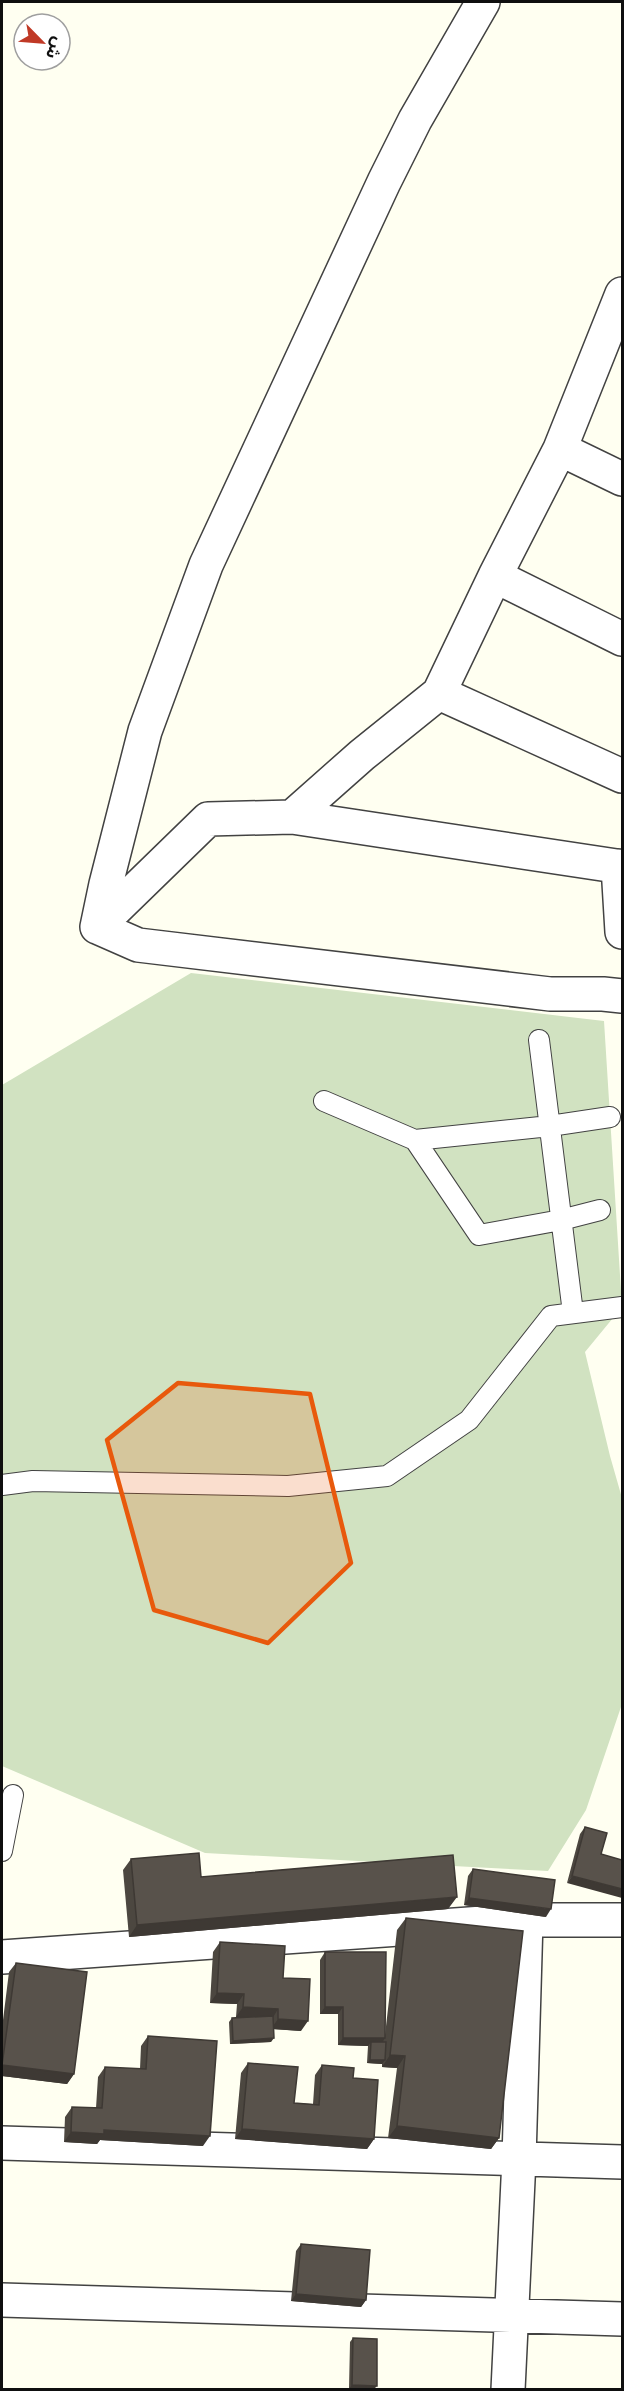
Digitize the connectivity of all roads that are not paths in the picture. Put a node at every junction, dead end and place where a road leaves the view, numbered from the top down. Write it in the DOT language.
graph roads {
  1 [pos="483,2"];
  2 [pos="621,300"];
  3 [pos="560,449"];
  4 [pos="622,479"];
  5 [pos="495,576"];
  6 [pos="622,639"];
  7 [pos="439,693"];
  8 [pos="622,776"];
  9 [pos="292,817"];
  10 [pos="620,866"];
  11 [pos="97,927"];
  12 [pos="622,932"];
  13 [pos="622,996"];
  14 [pos="539,1040"];
  15 [pos="324,1101"];
  16 [pos="610,1117"];
  17 [pos="550,1126"];
  18 [pos="415,1140"];
  19 [pos="600,1210"];
  20 [pos="561,1220"];
  21 [pos="622,1307"];
  22 [pos="573,1313"];
  23 [pos="2,1485"];
  24 [pos="13,1795"];
  25 [pos="2,1842"];
  26 [pos="526,1920"];
  27 [pos="622,1920"];
  28 [pos="2,1957"];
  29 [pos="2,2143"];
  30 [pos="519,2159"];
  31 [pos="622,2162"];
  32 [pos="2,2300"];
  33 [pos="511,2315"];
  34 [pos="622,2319"];
  35 [pos="508,2390"];
  1 -- 11 [label="street"];
  2 -- 3 [label="street"];
  3 -- 4 [label="street"];
  3 -- 5 [label="street"];
  5 -- 6 [label="street"];
  5 -- 7 [label="street"];
  7 -- 8 [label="street"];
  7 -- 9 [label="street"];
  9 -- 10 [label="street"];
  9 -- 11 [label="street"];
  10 -- 12 [label="street"];
  11 -- 13 [label="street"];
  14 -- 17 [label="lane"];
  15 -- 18 [label="lane"];
  16 -- 17 [label="lane"];
  17 -- 18 [label="lane"];
  17 -- 20 [label="lane"];
  18 -- 20 [label="lane"];
  19 -- 20 [label="lane"];
  20 -- 22 [label="lane"];
  21 -- 22 [label="lane"];
  22 -- 23 [label="lane"];
  24 -- 25 [label="lane"];
  26 -- 27 [label="street"];
  26 -- 28 [label="street"];
  26 -- 30 [label="street"];
  29 -- 30 [label="street"];
  30 -- 31 [label="street"];
  30 -- 33 [label="street"];
  32 -- 33 [label="street"];
  33 -- 34 [label="street"];
  33 -- 35 [label="street"];
}
